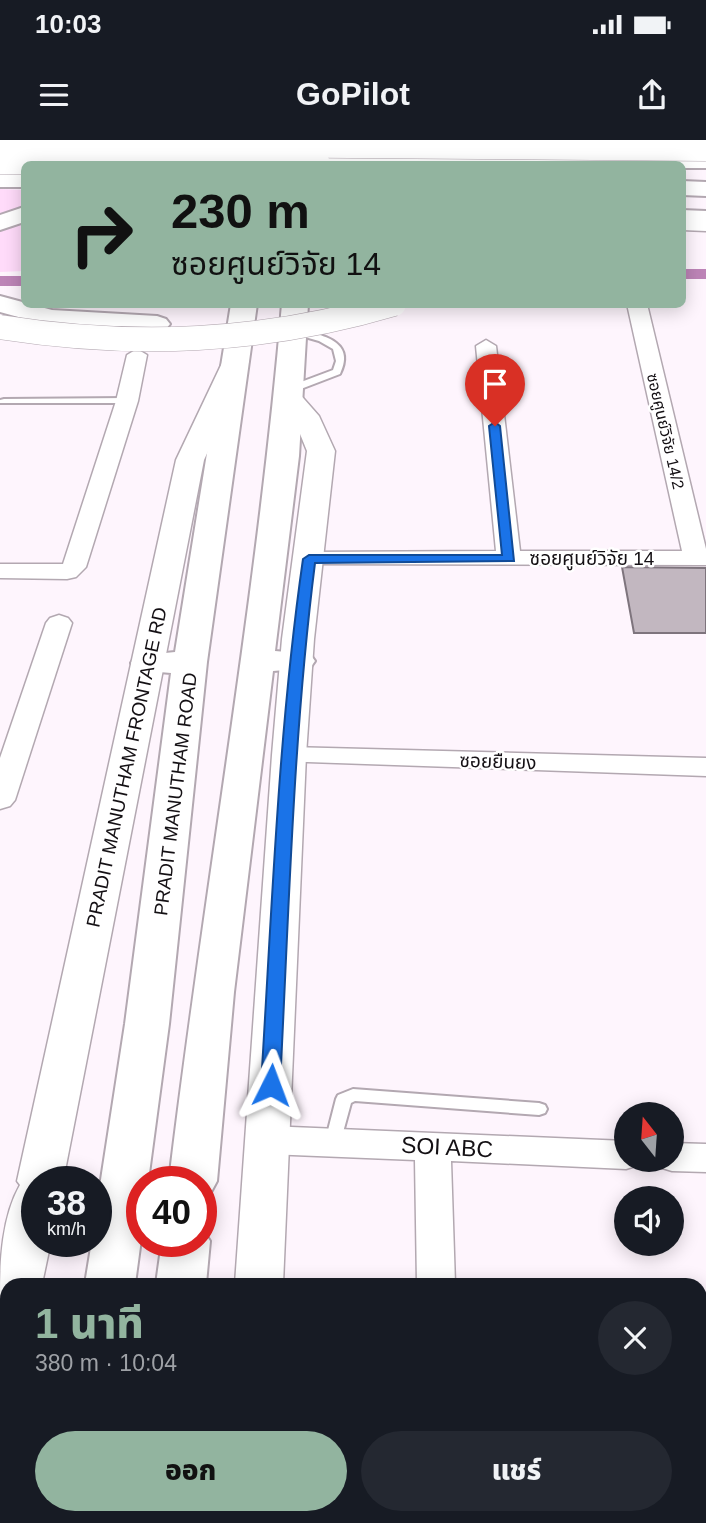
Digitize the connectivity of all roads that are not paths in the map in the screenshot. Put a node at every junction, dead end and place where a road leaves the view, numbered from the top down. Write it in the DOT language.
graph roads {
  1 [pos="343,140"];
  2 [pos="529,140"];
  3 [pos="581,140"];
  4 [pos="0,143"];
  5 [pos="706,149"];
  6 [pos="267,154"];
  7 [pos="409,154"];
  8 [pos="57,156"];
  9 [pos="313,157"];
  10 [pos="706,157"];
  11 [pos="11,161"];
  12 [pos="516,161"];
  13 [pos="565,161"];
  14 [pos="669,161"];
  15 [pos="686,161"];
  16 [pos="706,162"];
  17 [pos="0,168"];
  18 [pos="686,168"];
  19 [pos="706,169"];
  20 [pos="0,174"];
  21 [pos="686,175"];
  22 [pos="706,175"];
  23 [pos="686,180"];
  24 [pos="706,181"];
  25 [pos="0,182"];
  26 [pos="21,182"];
  27 [pos="686,188"];
  28 [pos="706,189"];
  29 [pos="686,196"];
  30 [pos="706,197"];
  31 [pos="21,215"];
  32 [pos="686,217"];
  33 [pos="706,218"];
  34 [pos="0,223"];
  35 [pos="686,225"];
  36 [pos="706,226"];
  37 [pos="0,304"];
  38 [pos="243,308"];
  39 [pos="312,308"];
  40 [pos="380,308"];
  41 [pos="638,308"];
  42 [pos="289,313"];
  43 [pos="157,324"];
  44 [pos="0,327"];
  45 [pos="486,346"];
  46 [pos="137,355"];
  47 [pos="236,360"];
  48 [pos="289,393"];
  49 [pos="127,401"];
  50 [pos="4,402"];
  51 [pos="509,558"];
  52 [pos="701,558"];
  53 [pos="309,559"];
  54 [pos="0,571"];
  55 [pos="59,623"];
  56 [pos="257,660"];
  57 [pos="298,661"];
  58 [pos="190,662"];
  59 [pos="148,663"];
  60 [pos="289,755"];
  61 [pos="706,767"];
  62 [pos="0,800"];
  63 [pos="539,1109"];
  64 [pos="268,1140"];
  65 [pos="332,1142"];
  66 [pos="433,1146"];
  67 [pos="614,1154"];
  68 [pos="684,1157"];
  69 [pos="706,1158"];
  70 [pos="43,1166"];
  71 [pos="195,1166"];
  72 [pos="24,1257"];
  73 [pos="184,1257"];
  74 [pos="19,1278"];
  75 [pos="111,1278"];
  76 [pos="182,1278"];
  77 [pos="259,1278"];
  78 [pos="436,1278"];
  1 -- 7 [label="main road"];
  2 -- 12 [label="main road"];
  3 -- 13 [label="main road"];
  4 -- 5 [label="main road, bridge"];
  6 -- 8 [label="main road"];
  6 -- 9 [label="main road"];
  7 -- 9 [label="main road"];
  7 -- 14 [label="main road"];
  8 -- 11 [label="main road"];
  9 -- 11 [label="main road, bridge"];
  10 -- 11 [label="main road"];
  11 -- 17 [label="main road"];
  11 -- 20 [label="main road"];
  15 -- 16 [label="main road"];
  18 -- 19 [label="main road"];
  21 -- 22 [label="main road"];
  23 -- 24 [label="main road"];
  25 -- 26 [label="main road"];
  27 -- 28 [label="main road"];
  29 -- 30 [label="main road"];
  31 -- 34 [label="main road"];
  32 -- 33 [label="main road"];
  35 -- 36 [label="street"];
  37 -- 43 [label="main road"];
  38 -- 47 [label="main road, PRADIT MANUTHAM ROAD"];
  39 -- 43 [label="main road"];
  40 -- 44 [label="main road, bridge"];
  41 -- 52 [label="street, ซอยศูนย์วิจัย 14/2"];
  42 -- 43 [label="main road"];
  42 -- 48 [label="main road"];
  42 -- 48 [label="lane"];
  45 -- 51 [label="street"];
  46 -- 49 [label="street"];
  47 -- 58 [label="main road, PRADIT MANUTHAM ROAD"];
  47 -- 59 [label="street, PRADIT MANUTHAM FRONTAGE RD"];
  48 -- 53 [label="street"];
  48 -- 56 [label="main road"];
  49 -- 50 [label="lane"];
  49 -- 54 [label="street"];
  51 -- 52 [label="street, ซอยศูนย์วิจัย 14"];
  51 -- 53 [label="street, ซอยศูนย์วิจัย 14"];
  53 -- 57 [label="street"];
  55 -- 62 [label="street"];
  56 -- 57 [label="main road"];
  56 -- 71 [label="main road"];
  57 -- 60 [label="street"];
  58 -- 59 [label="main road"];
  58 -- 75 [label="main road, PRADIT MANUTHAM ROAD"];
  59 -- 70 [label="street, PRADIT MANUTHAM FRONTAGE RD"];
  60 -- 61 [label="street, ซอยยืนยง"];
  60 -- 64 [label="street"];
  63 -- 65 [label="lane"];
  64 -- 65 [label="street, SOI ABC"];
  64 -- 77 [label="street"];
  65 -- 66 [label="street, SOI ABC"];
  66 -- 67 [label="street, SOI ABC"];
  66 -- 78 [label="street"];
  68 -- 69 [label="street"];
  72 -- 74 [label="street"];
  73 -- 76 [label="main road"];
}
